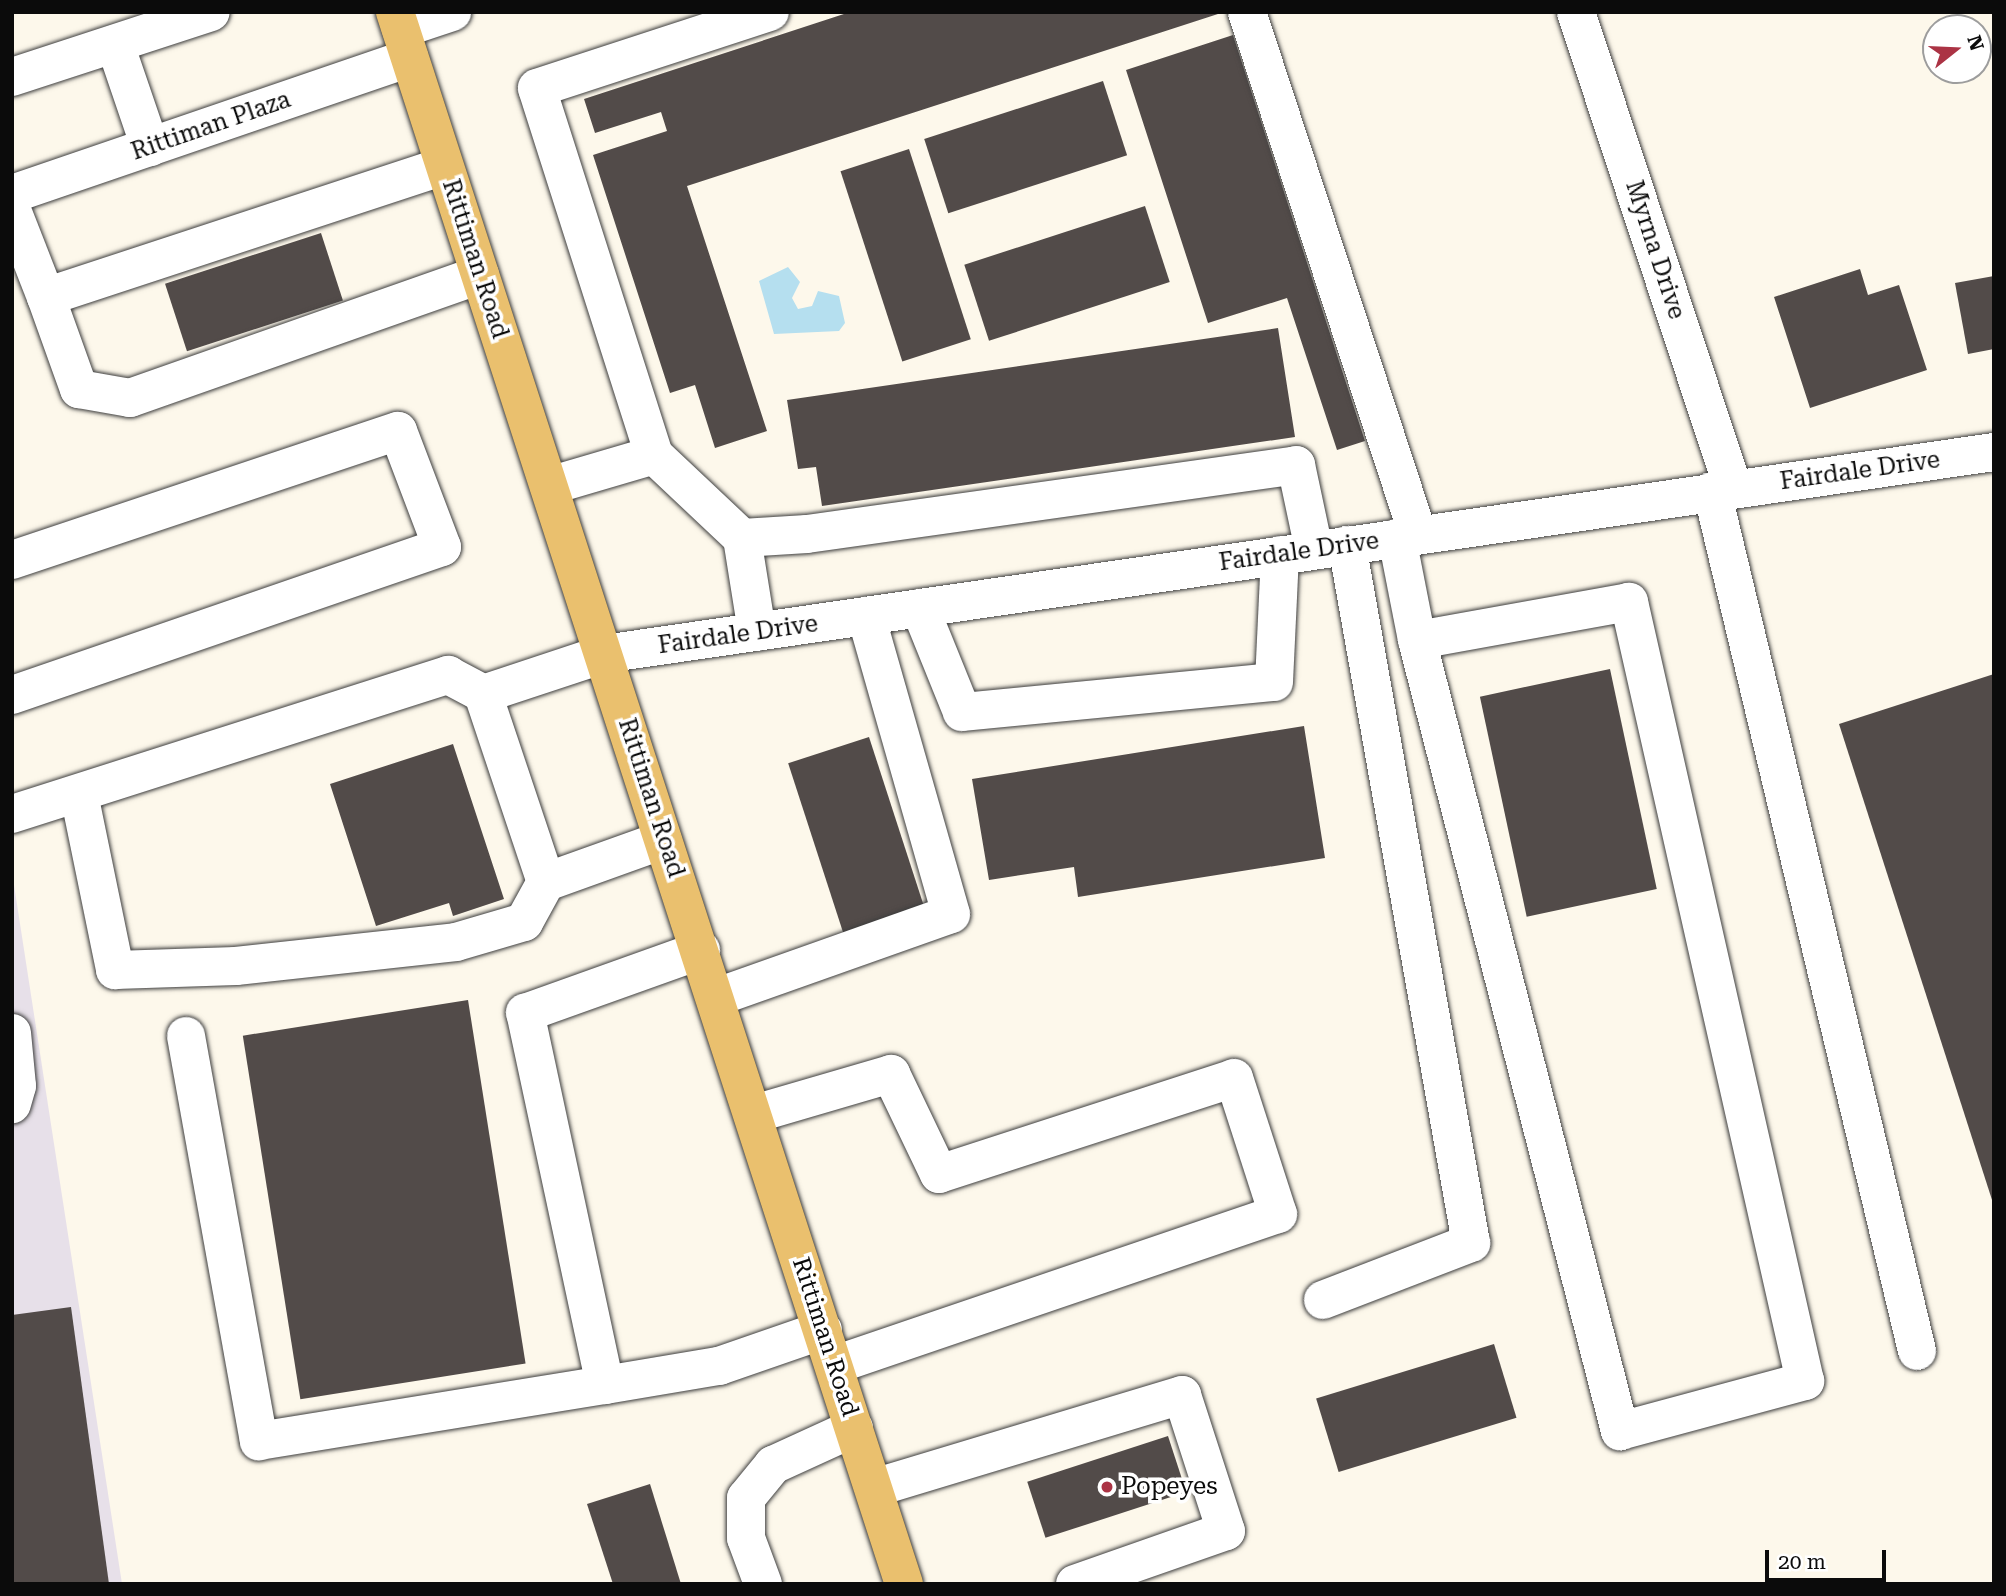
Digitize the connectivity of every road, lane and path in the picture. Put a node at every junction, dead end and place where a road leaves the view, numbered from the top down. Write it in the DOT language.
graph roads {
  1 [pos="211,12"];
  2 [pos="452,12"];
  3 [pos="770,12"];
  4 [pos="1247,12"];
  5 [pos="1576,12"];
  6 [pos="402,33"];
  7 [pos="115,44"];
  8 [pos="12,77"];
  9 [pos="150,147"];
  10 [pos="444,166"];
  11 [pos="12,194"];
  12 [pos="12,210"];
  13 [pos="480,275"];
  14 [pos="46,297"];
  15 [pos="1994,452"];
  16 [pos="654,454"];
  17 [pos="549,486"];
  18 [pos="1723,490"];
  19 [pos="1408,536"];
  20 [pos="742,538"];
  21 [pos="1314,550"];
  22 [pos="12,560"];
  23 [pos="920,608"];
  24 [pos="866,616"];
  25 [pos="757,632"];
  26 [pos="1417,640"];
  27 [pos="604,654"];
  28 [pos="483,694"];
  29 [pos="12,695"];
  30 [pos="79,794"];
  31 [pos="12,814"];
  32 [pos="663,840"];
  33 [pos="546,881"];
  34 [pos="701,950"];
  35 [pos="717,997"];
  36 [pos="12,1033"];
  37 [pos="186,1036"];
  38 [pos="12,1104"];
  39 [pos="754,1115"];
  40 [pos="1323,1300"];
  41 [pos="829,1347"];
  42 [pos="1917,1351"];
  43 [pos="605,1385"];
  44 [pos="855,1428"];
  45 [pos="874,1488"];
  46 [pos="763,1584"];
  47 [pos="904,1584"];
  48 [pos="1075,1584"];
  1 -- 7 [label="street"];
  2 -- 6 [label="street, Rittiman Plaza"];
  3 -- 16 [label="street"];
  4 -- 19 [label="street"];
  5 -- 18 [label="street, Myrna Drive"];
  6 -- 9 [label="street, Rittiman Plaza"];
  6 -- 10 [label="main road, Rittiman Road"];
  7 -- 8 [label="street"];
  7 -- 9 [label="street"];
  9 -- 11 [label="street, Rittiman Plaza"];
  10 -- 13 [label="main road, Rittiman Road"];
  10 -- 14 [label="street"];
  12 -- 14 [label="street"];
  13 -- 14 [label="street"];
  13 -- 17 [label="main road, Rittiman Road"];
  15 -- 18 [label="street, Fairdale Drive"];
  16 -- 17 [label="street"];
  16 -- 20 [label="street"];
  17 -- 27 [label="main road, Rittiman Road"];
  18 -- 19 [label="street, Fairdale Drive"];
  18 -- 42 [label="street, Myrna Drive"];
  19 -- 21 [label="street, Fairdale Drive"];
  19 -- 26 [label="street"];
  20 -- 21 [label="street"];
  20 -- 25 [label="street"];
  21 -- 23 [label="street, Fairdale Drive"];
  21 -- 23 [label="street"];
  21 -- 40 [label="street"];
  22 -- 29 [label="street"];
  23 -- 24 [label="street, Fairdale Drive"];
  24 -- 25 [label="street, Fairdale Drive"];
  24 -- 35 [label="street"];
  25 -- 27 [label="street, Fairdale Drive"];
  26 -- 26 [label="street"];
  27 -- 28 [label="street, Fairdale Drive"];
  27 -- 32 [label="main road, Rittiman Road"];
  28 -- 30 [label="street"];
  28 -- 33 [label="street"];
  30 -- 31 [label="street"];
  30 -- 33 [label="street"];
  32 -- 33 [label="street"];
  32 -- 34 [label="main road, Rittiman Road"];
  34 -- 35 [label="main road, Rittiman Road"];
  34 -- 43 [label="street"];
  35 -- 39 [label="main road, Rittiman Road"];
  36 -- 38 [label="street"];
  37 -- 43 [label="street"];
  39 -- 41 [label="main road, Rittiman Road"];
  39 -- 41 [label="street"];
  41 -- 43 [label="street"];
  41 -- 44 [label="main road, Rittiman Road"];
  44 -- 45 [label="main road, Rittiman Road"];
  44 -- 46 [label="street"];
  45 -- 47 [label="main road, Rittiman Road"];
  45 -- 48 [label="street"];
}
